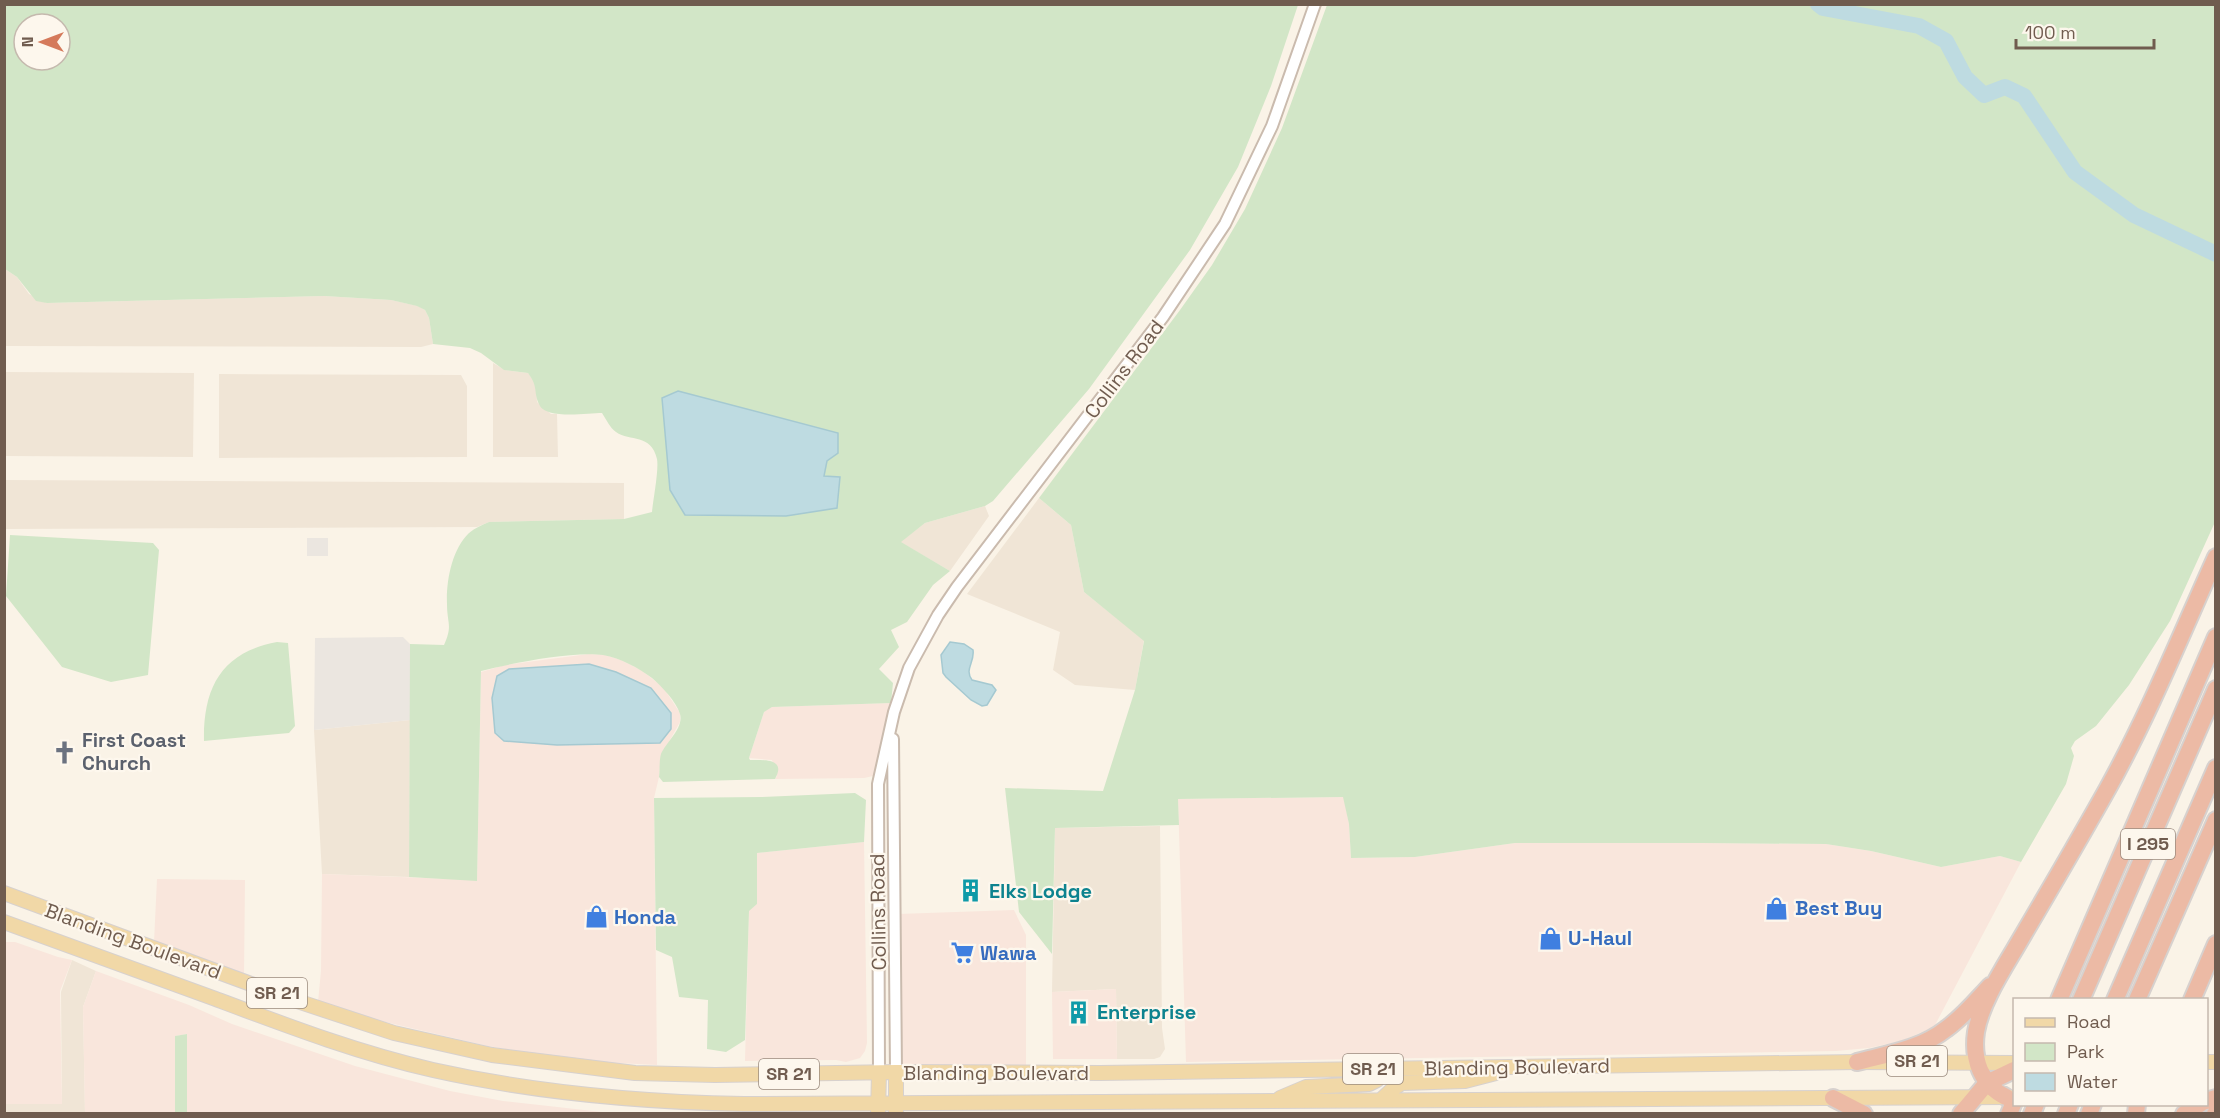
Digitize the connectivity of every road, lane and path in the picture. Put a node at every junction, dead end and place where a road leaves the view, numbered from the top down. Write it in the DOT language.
graph roads {
  1 [pos="1315,4"];
  2 [pos="2216,557"];
  3 [pos="2216,637"];
  4 [pos="2216,689"];
  5 [pos="894,712"];
  6 [pos="2216,768"];
  7 [pos="2216,820"];
  8 [pos="4,893"];
  9 [pos="4,922"];
  10 [pos="2216,944"];
  11 [pos="160,951"];
  12 [pos="2001,974"];
  13 [pos="151,976"];
  14 [pos="2059,998"];
  15 [pos="2080,998"];
  16 [pos="2115,998"];
  17 [pos="2138,998"];
  18 [pos="2192,998"];
  19 [pos="394,1033"];
  20 [pos="388,1058"];
  21 [pos="1977,1061"];
  22 [pos="1857,1062"];
  23 [pos="2013,1063"];
  24 [pos="1512,1068"];
  25 [pos="1384,1069"];
  26 [pos="2013,1070"];
  27 [pos="879,1072"];
  28 [pos="896,1072"];
  29 [pos="635,1073"];
  30 [pos="1987,1083"];
  31 [pos="1973,1097"];
  32 [pos="1833,1098"];
  33 [pos="636,1099"];
  34 [pos="1382,1100"];
  35 [pos="1275,1101"];
  36 [pos="2011,1102"];
  37 [pos="878,1109"];
  38 [pos="896,1109"];
  39 [pos="1864,1113"];
  40 [pos="1961,1113"];
  1 -- 5 [label="street, Collins Road"];
  2 -- 12 [label="highway"];
  3 -- 14 [label="highway"];
  4 -- 15 [label="highway, I 295"];
  5 -- 27 [label="street, Collins Road"];
  5 -- 28 [label="street, Collins Road"];
  6 -- 16 [label="highway, I 295"];
  7 -- 17 [label="highway"];
  8 -- 11 [label="main road, Blanding Boulevard / SR 21"];
  9 -- 13 [label="main road, Blanding Boulevard / SR 21"];
  10 -- 18 [label="highway"];
  11 -- 13 [label="main road"];
  11 -- 19 [label="main road, Blanding Boulevard / SR 21"];
  12 -- 21 [label="highway"];
  12 -- 22 [label="highway"];
  13 -- 20 [label="main road, Blanding Boulevard / SR 21"];
  19 -- 20 [label="main road"];
  19 -- 29 [label="main road, Blanding Boulevard / SR 21"];
  20 -- 33 [label="main road, Blanding Boulevard / SR 21"];
  21 -- 22 [label="main road, Blanding Boulevard / SR 21"];
  21 -- 23 [label="main road, Blanding Boulevard / SR 21"];
  21 -- 30 [label="highway"];
  22 -- 24 [label="main road, Blanding Boulevard / SR 21"];
  24 -- 25 [label="main road, Blanding Boulevard / SR 21"];
  24 -- 34 [label="main road"];
  25 -- 28 [label="main road, Blanding Boulevard / SR 21"];
  25 -- 35 [label="main road"];
  26 -- 30 [label="highway"];
  27 -- 28 [label="main road, Blanding Boulevard / SR 21"];
  27 -- 29 [label="main road, Blanding Boulevard / SR 21"];
  27 -- 37 [label="main road, Collins Road"];
  28 -- 38 [label="main road, Collins Road"];
  29 -- 33 [label="main road"];
  30 -- 31 [label="highway"];
  30 -- 36 [label="highway"];
  31 -- 32 [label="main road, Blanding Boulevard / SR 21"];
  31 -- 36 [label="main road, Blanding Boulevard / SR 21"];
  31 -- 40 [label="highway"];
  32 -- 34 [label="main road, Blanding Boulevard / SR 21"];
  32 -- 39 [label="highway"];
  33 -- 37 [label="main road, Blanding Boulevard / SR 21"];
  34 -- 35 [label="main road, Blanding Boulevard / SR 21"];
  35 -- 38 [label="main road, Blanding Boulevard / SR 21"];
  37 -- 38 [label="main road, Blanding Boulevard / SR 21"];
}
